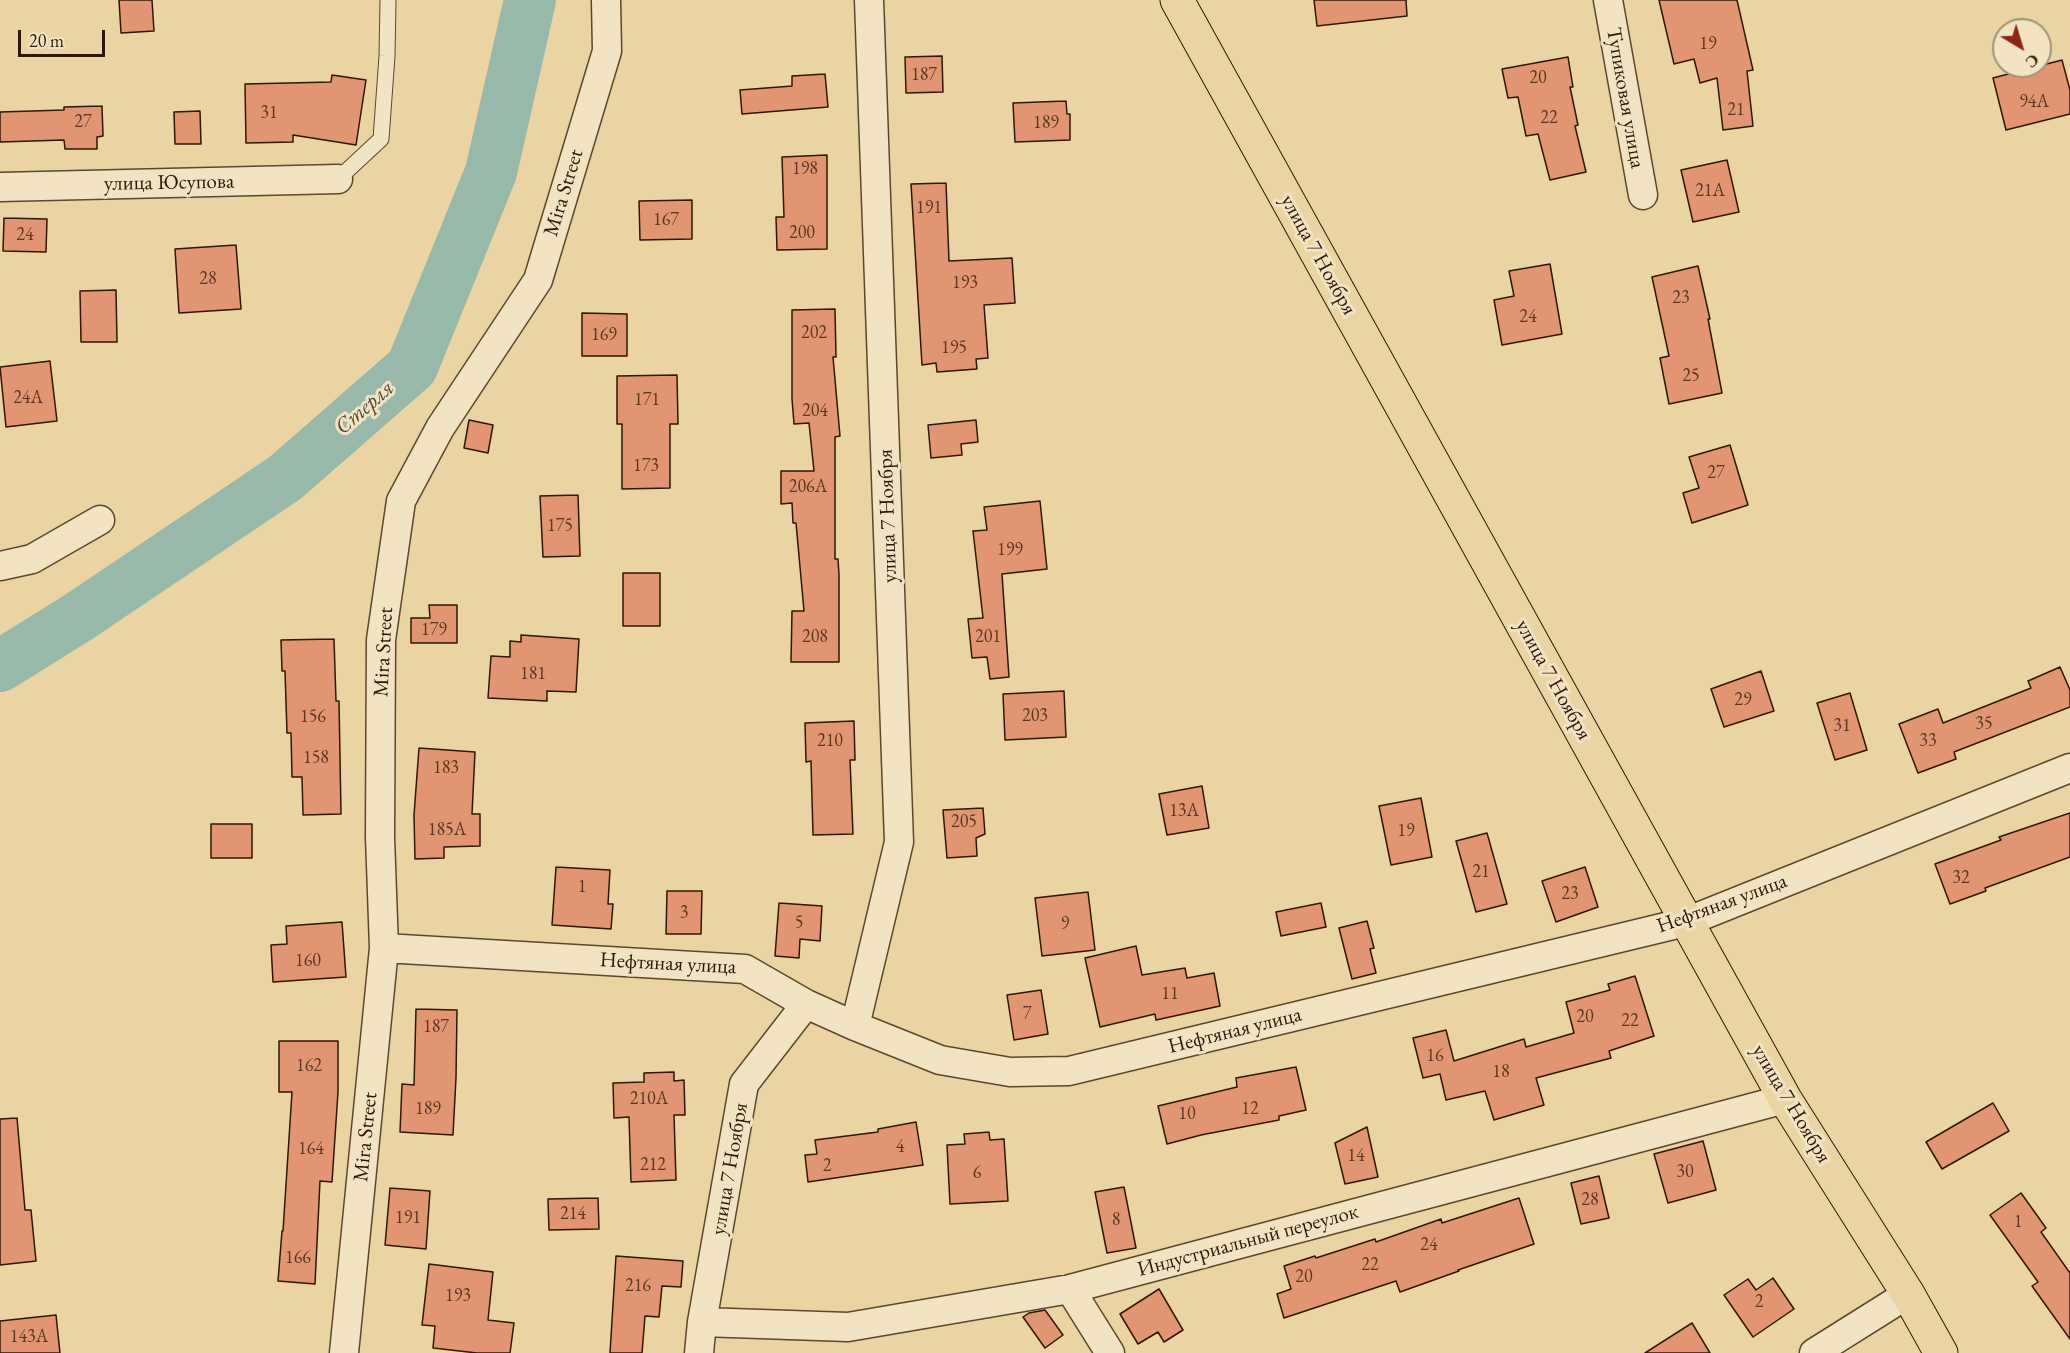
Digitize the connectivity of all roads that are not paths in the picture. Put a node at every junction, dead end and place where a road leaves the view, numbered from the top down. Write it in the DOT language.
graph roads {
  1 [pos="388,0"];
  2 [pos="606,0"];
  3 [pos="868,0"];
  4 [pos="1178,0"];
  5 [pos="1608,0"];
  6 [pos="338,179"];
  7 [pos="0,187"];
  8 [pos="1643,195"];
  9 [pos="100,520"];
  10 [pos="0,566"];
  11 [pos="2070,768"];
  12 [pos="1686,922"];
  13 [pos="384,948"];
  14 [pos="806,1004"];
  15 [pos="855,1026"];
  16 [pos="1785,1099"];
  17 [pos="1070,1288"];
  18 [pos="1908,1294"];
  19 [pos="702,1322"];
  20 [pos="344,1353"];
  21 [pos="699,1353"];
  22 [pos="1110,1353"];
  23 [pos="1814,1353"];
  24 [pos="1941,1353"];
  1 -- 6 [label="lane"];
  2 -- 13 [label="street, Mira Street"];
  3 -- 15 [label="street, улица 7 Ноября"];
  4 -- 12 [label="main road, улица 7 Ноября"];
  5 -- 8 [label="street, Тупиковая улица"];
  6 -- 7 [label="street, улица Юсупова"];
  9 -- 10 [label="street"];
  11 -- 12 [label="street, Нефтяная улица"];
  12 -- 15 [label="street, Нефтяная улица"];
  12 -- 16 [label="main road, улица 7 Ноября"];
  13 -- 14 [label="street, Нефтяная улица"];
  13 -- 20 [label="street, Mira Street"];
  14 -- 15 [label="street, Нефтяная улица"];
  14 -- 19 [label="street, улица 7 Ноября"];
  16 -- 17 [label="street, Индустриальный переулок"];
  16 -- 18 [label="main road, улица 7 Ноября"];
  17 -- 19 [label="street, Индустриальный переулок"];
  17 -- 22 [label="street"];
  18 -- 23 [label="street"];
  18 -- 24 [label="main road, улица 7 Ноября"];
  19 -- 21 [label="street, улица 7 Ноября"];
}
